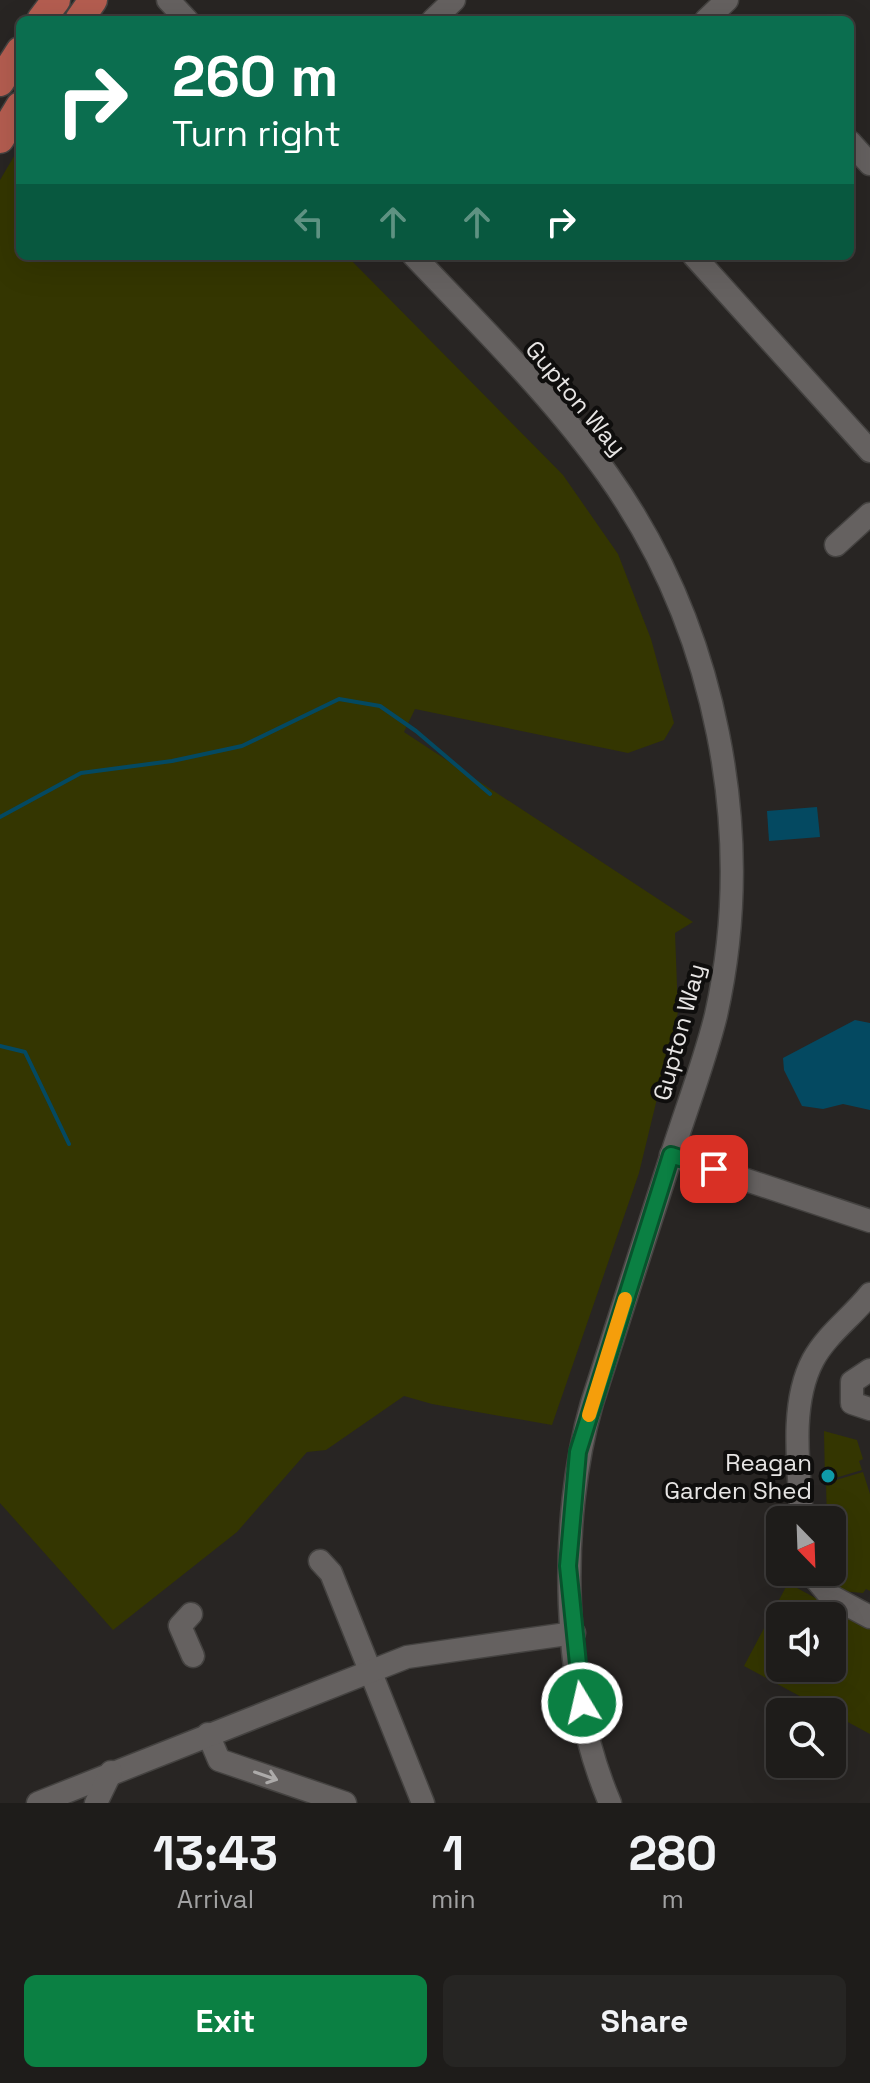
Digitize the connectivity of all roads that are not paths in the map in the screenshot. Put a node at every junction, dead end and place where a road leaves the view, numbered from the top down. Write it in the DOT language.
graph roads {
  1 [pos="168,0"];
  2 [pos="183,16"];
  3 [pos="16,57"];
  4 [pos="0,82"];
  5 [pos="16,113"];
  6 [pos="0,139"];
  7 [pos="854,146"];
  8 [pos="870,164"];
  9 [pos="418,260"];
  10 [pos="698,260"];
  11 [pos="870,451"];
  12 [pos="870,514"];
  13 [pos="836,545"];
  14 [pos="671,1155"];
  15 [pos="870,1221"];
  16 [pos="870,1294"];
  17 [pos="870,1370"];
  18 [pos="870,1409"];
  19 [pos="802,1506"];
  20 [pos="320,1561"];
  21 [pos="822,1586"];
  22 [pos="191,1614"];
  23 [pos="870,1617"];
  24 [pos="574,1633"];
  25 [pos="193,1656"];
  26 [pos="370,1669"];
  27 [pos="208,1734"];
  28 [pos="111,1772"];
  29 [pos="415,1800"];
  30 [pos="38,1803"];
  31 [pos="96,1803"];
  32 [pos="345,1803"];
  33 [pos="610,1803"];
  1 -- 2 [label="street"];
  3 -- 4 [label="main road"];
  5 -- 6 [label="main road"];
  7 -- 8 [label="street"];
  9 -- 14 [label="street, Gupton Way"];
  10 -- 11 [label="street"];
  12 -- 13 [label="street"];
  14 -- 15 [label="street"];
  14 -- 24 [label="street, Gupton Way"];
  16 -- 19 [label="street"];
  17 -- 18 [label="street"];
  20 -- 26 [label="street"];
  21 -- 23 [label="street"];
  22 -- 25 [label="street"];
  24 -- 26 [label="street"];
  24 -- 33 [label="street, Gupton Way"];
  26 -- 27 [label="street"];
  26 -- 29 [label="street"];
  27 -- 28 [label="street"];
  27 -- 32 [label="street, one-way"];
  28 -- 30 [label="street"];
  28 -- 31 [label="street"];
}
